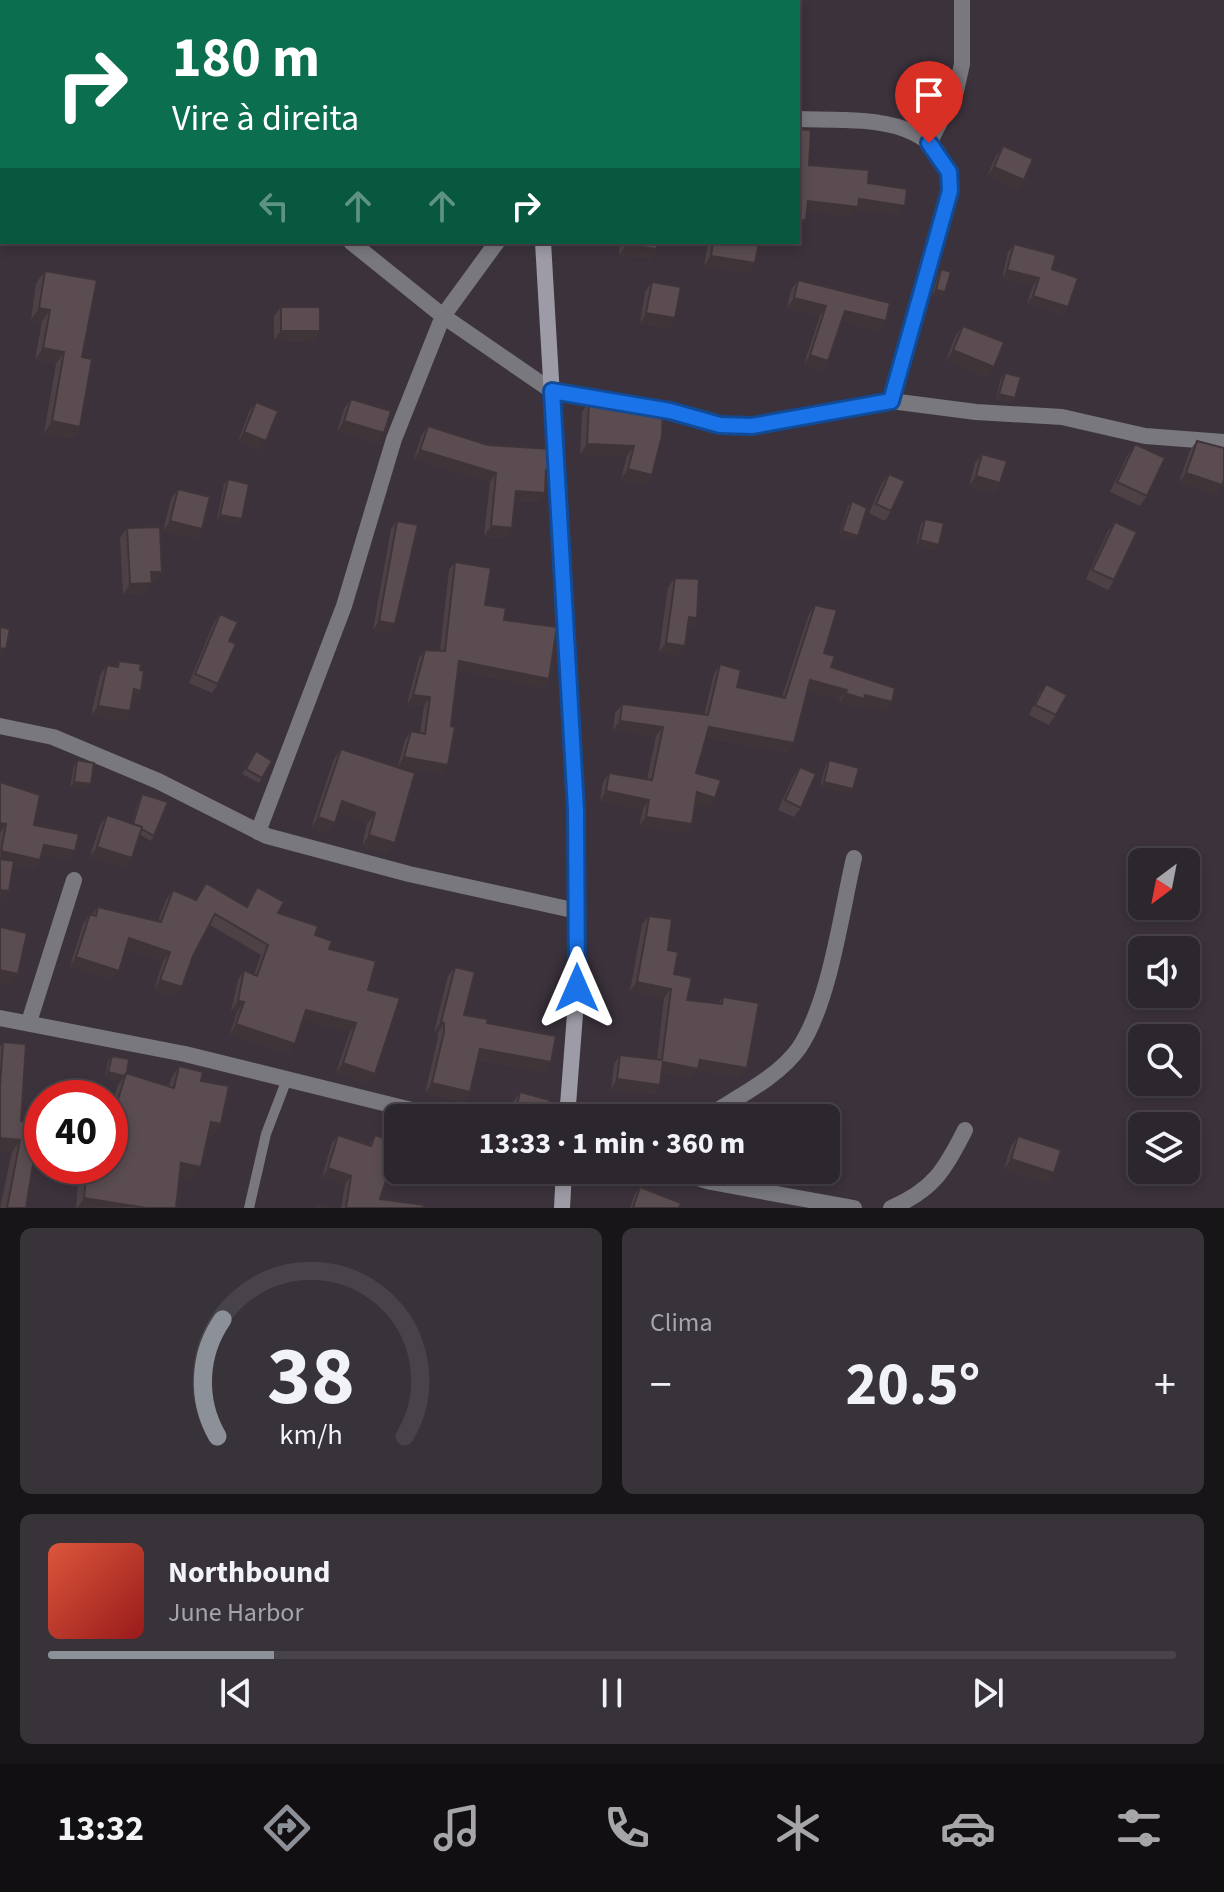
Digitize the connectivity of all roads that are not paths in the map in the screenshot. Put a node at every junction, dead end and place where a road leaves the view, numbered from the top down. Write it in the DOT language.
graph roads {
  1 [pos="962,0"];
  2 [pos="800,119"];
  3 [pos="929,143"];
  4 [pos="353,244"];
  5 [pos="496,244"];
  6 [pos="543,244"];
  7 [pos="443,316"];
  8 [pos="552,391"];
  9 [pos="891,401"];
  10 [pos="1224,442"];
  11 [pos="0,726"];
  12 [pos="258,832"];
  13 [pos="854,858"];
  14 [pos="74,880"];
  15 [pos="577,911"];
  16 [pos="0,1018"];
  17 [pos="29,1022"];
  18 [pos="287,1079"];
  19 [pos="388,1104"];
  20 [pos="568,1104"];
  21 [pos="726,1104"];
  22 [pos="965,1130"];
  23 [pos="563,1184"];
  24 [pos="724,1184"];
  25 [pos="792,1194"];
  26 [pos="249,1208"];
  27 [pos="562,1208"];
  28 [pos="810,1208"];
  29 [pos="854,1208"];
  30 [pos="891,1208"];
  1 -- 3 [label="street"];
  2 -- 3 [label="street"];
  3 -- 9 [label="street"];
  4 -- 7 [label="street"];
  5 -- 7 [label="street"];
  6 -- 8 [label="street"];
  7 -- 8 [label="street"];
  7 -- 12 [label="street"];
  8 -- 9 [label="street"];
  8 -- 15 [label="street"];
  9 -- 10 [label="street"];
  11 -- 12 [label="street"];
  12 -- 15 [label="street"];
  13 -- 21 [label="street"];
  14 -- 17 [label="street"];
  15 -- 20 [label="street"];
  16 -- 17 [label="street"];
  17 -- 18 [label="street"];
  18 -- 19 [label="street"];
  18 -- 26 [label="lane"];
  22 -- 30 [label="street"];
  23 -- 27 [label="street"];
  24 -- 25 [label="street"];
  25 -- 28 [label="street"];
  25 -- 29 [label="street"];
}
